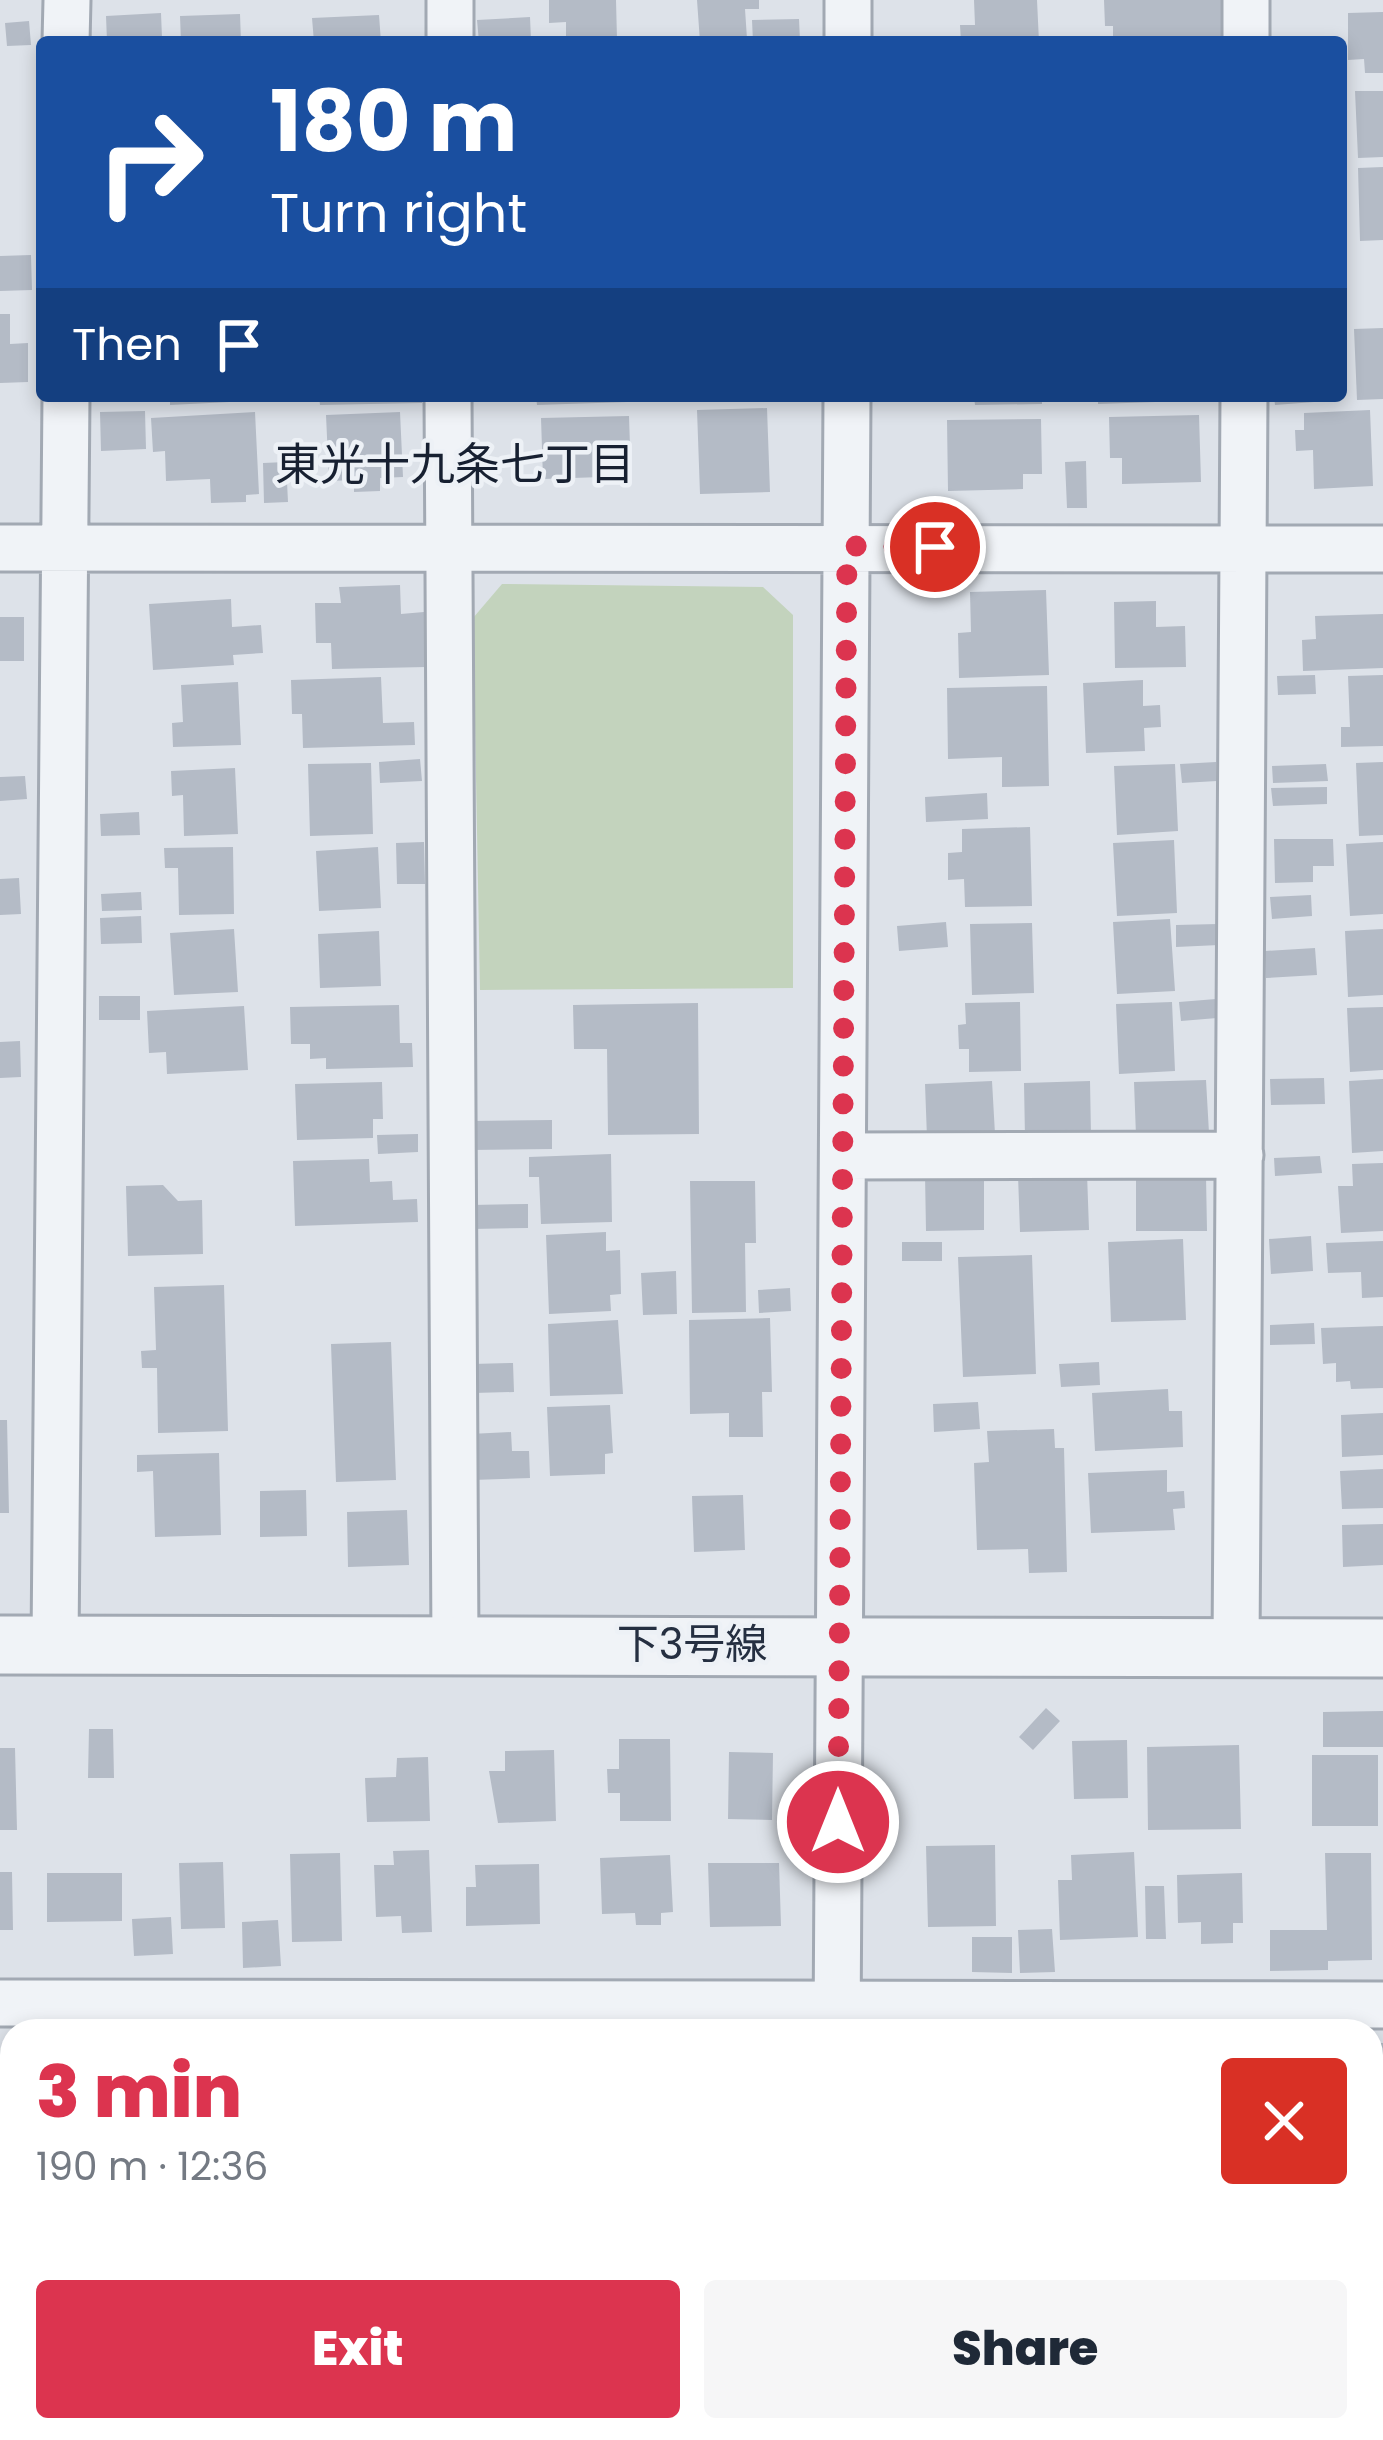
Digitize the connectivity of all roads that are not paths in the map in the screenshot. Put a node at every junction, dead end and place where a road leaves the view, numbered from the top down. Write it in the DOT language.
graph roads {
  1 [pos="67,0"];
  2 [pos="450,0"];
  3 [pos="848,0"];
  4 [pos="1246,0"];
  5 [pos="66,36"];
  6 [pos="450,36"];
  7 [pos="848,36"];
  8 [pos="1246,36"];
  9 [pos="65,402"];
  10 [pos="448,402"];
  11 [pos="848,402"];
  12 [pos="1244,402"];
  13 [pos="847,546"];
  14 [pos="1244,547"];
  15 [pos="0,548"];
  16 [pos="65,548"];
  17 [pos="447,548"];
  18 [pos="1383,549"];
  19 [pos="1240,1155"];
  20 [pos="843,1156"];
  21 [pos="455,1644"];
  22 [pos="838,1644"];
  23 [pos="27,1645"];
  24 [pos="1383,1648"];
  25 [pos="1236,1649"];
  26 [pos="0,2002"];
  27 [pos="1383,2005"];
  28 [pos="837,2016"];
  29 [pos="63,2017"];
  30 [pos="1236,2018"];
  31 [pos="436,2019"];
  1 -- 5 [label="street"];
  2 -- 6 [label="street"];
  3 -- 7 [label="street"];
  4 -- 8 [label="street"];
  9 -- 16 [label="street"];
  10 -- 17 [label="street"];
  11 -- 13 [label="street"];
  12 -- 14 [label="street"];
  13 -- 14 [label="street"];
  13 -- 17 [label="street"];
  13 -- 20 [label="street"];
  14 -- 18 [label="street"];
  14 -- 19 [label="street"];
  15 -- 16 [label="street"];
  16 -- 17 [label="street"];
  16 -- 23 [label="street"];
  17 -- 21 [label="street"];
  19 -- 20 [label="street"];
  19 -- 25 [label="street"];
  20 -- 22 [label="street"];
  21 -- 22 [label="street, 下3号線"];
  21 -- 23 [label="street, 下3号線"];
  22 -- 25 [label="street, 下3号線"];
  22 -- 28 [label="street"];
  24 -- 25 [label="street, 下3号線"];
  26 -- 29 [label="street"];
  27 -- 30 [label="street"];
  28 -- 30 [label="street"];
  28 -- 31 [label="street"];
  29 -- 31 [label="street"];
}
